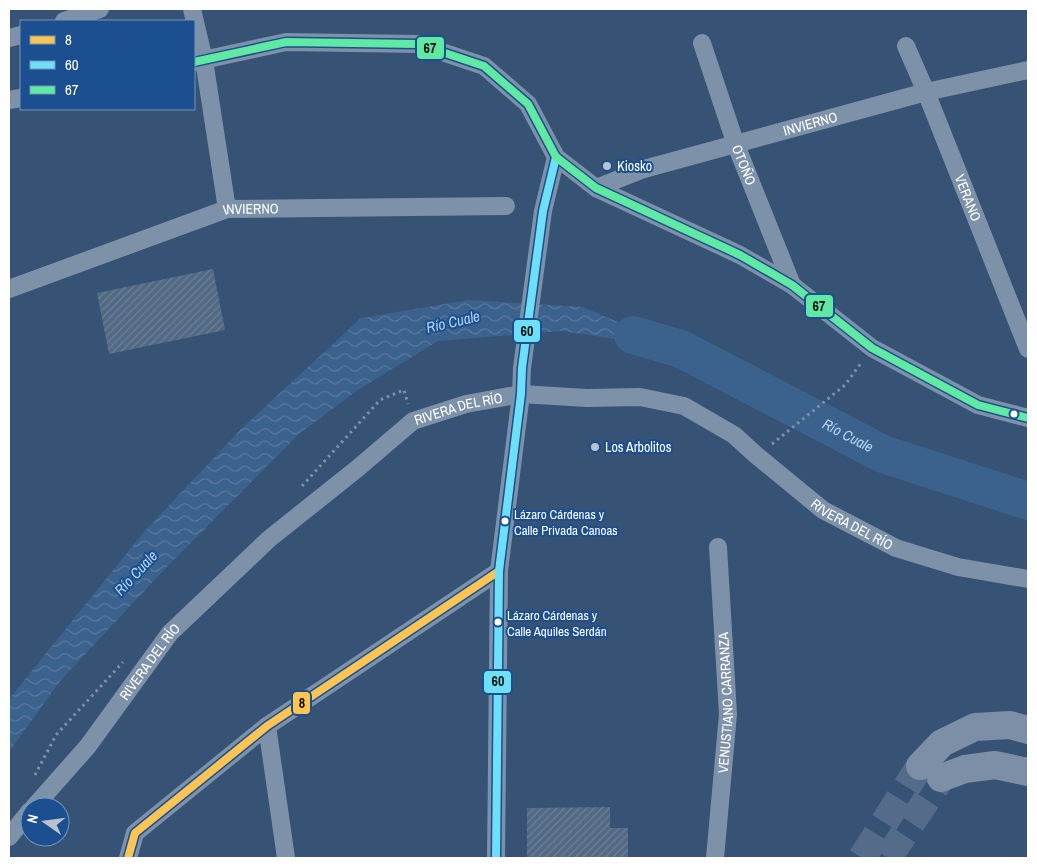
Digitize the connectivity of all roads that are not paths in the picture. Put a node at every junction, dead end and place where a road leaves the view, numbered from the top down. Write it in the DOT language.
graph roads {
  1 [pos="100,9"];
  2 [pos="67,20"];
  3 [pos="195,31"];
  4 [pos="702,43"];
  5 [pos="906,46"];
  6 [pos="199,61"];
  7 [pos="1028,70"];
  8 [pos="926,92"];
  9 [pos="736,145"];
  10 [pos="556,157"];
  11 [pos="596,188"];
  12 [pos="506,206"];
  13 [pos="227,209"];
  14 [pos="792,285"];
  15 [pos="9,289"];
  16 [pos="1028,349"];
  17 [pos="521,394"];
  18 [pos="1028,418"];
  19 [pos="718,546"];
  20 [pos="499,571"];
  21 [pos="1028,580"];
  22 [pos="267,726"];
  23 [pos="1028,730"];
  24 [pos="1028,772"];
  25 [pos="43,797"];
  26 [pos="20,823"];
  27 [pos="9,837"];
  28 [pos="128,858"];
  29 [pos="286,858"];
  30 [pos="496,858"];
  31 [pos="715,858"];
  1 -- 2 [label="street"];
  3 -- 6 [label="street"];
  4 -- 9 [label="street, OTOÑO"];
  5 -- 8 [label="street, VERANO"];
  6 -- 10 [label="street"];
  6 -- 13 [label="street"];
  7 -- 8 [label="street, INVIERNO"];
  8 -- 9 [label="street, INVIERNO"];
  8 -- 16 [label="street, VERANO"];
  9 -- 11 [label="street, INVIERNO"];
  9 -- 14 [label="street, OTOÑO"];
  10 -- 11 [label="street"];
  10 -- 17 [label="street"];
  11 -- 14 [label="street"];
  12 -- 13 [label="street, INVIERNO"];
  13 -- 15 [label="street, INVIERNO"];
  14 -- 18 [label="street"];
  17 -- 20 [label="street"];
  17 -- 21 [label="street, RIVERA DEL RÍO"];
  17 -- 25 [label="street, RIVERA DEL RÍO"];
  19 -- 31 [label="street, VENUSTIANO CARRANZA"];
  20 -- 22 [label="street"];
  20 -- 30 [label="street"];
  22 -- 28 [label="street"];
  22 -- 29 [label="street"];
  23 -- 24 [label="main road"];
  26 -- 27 [label="street"];
}
